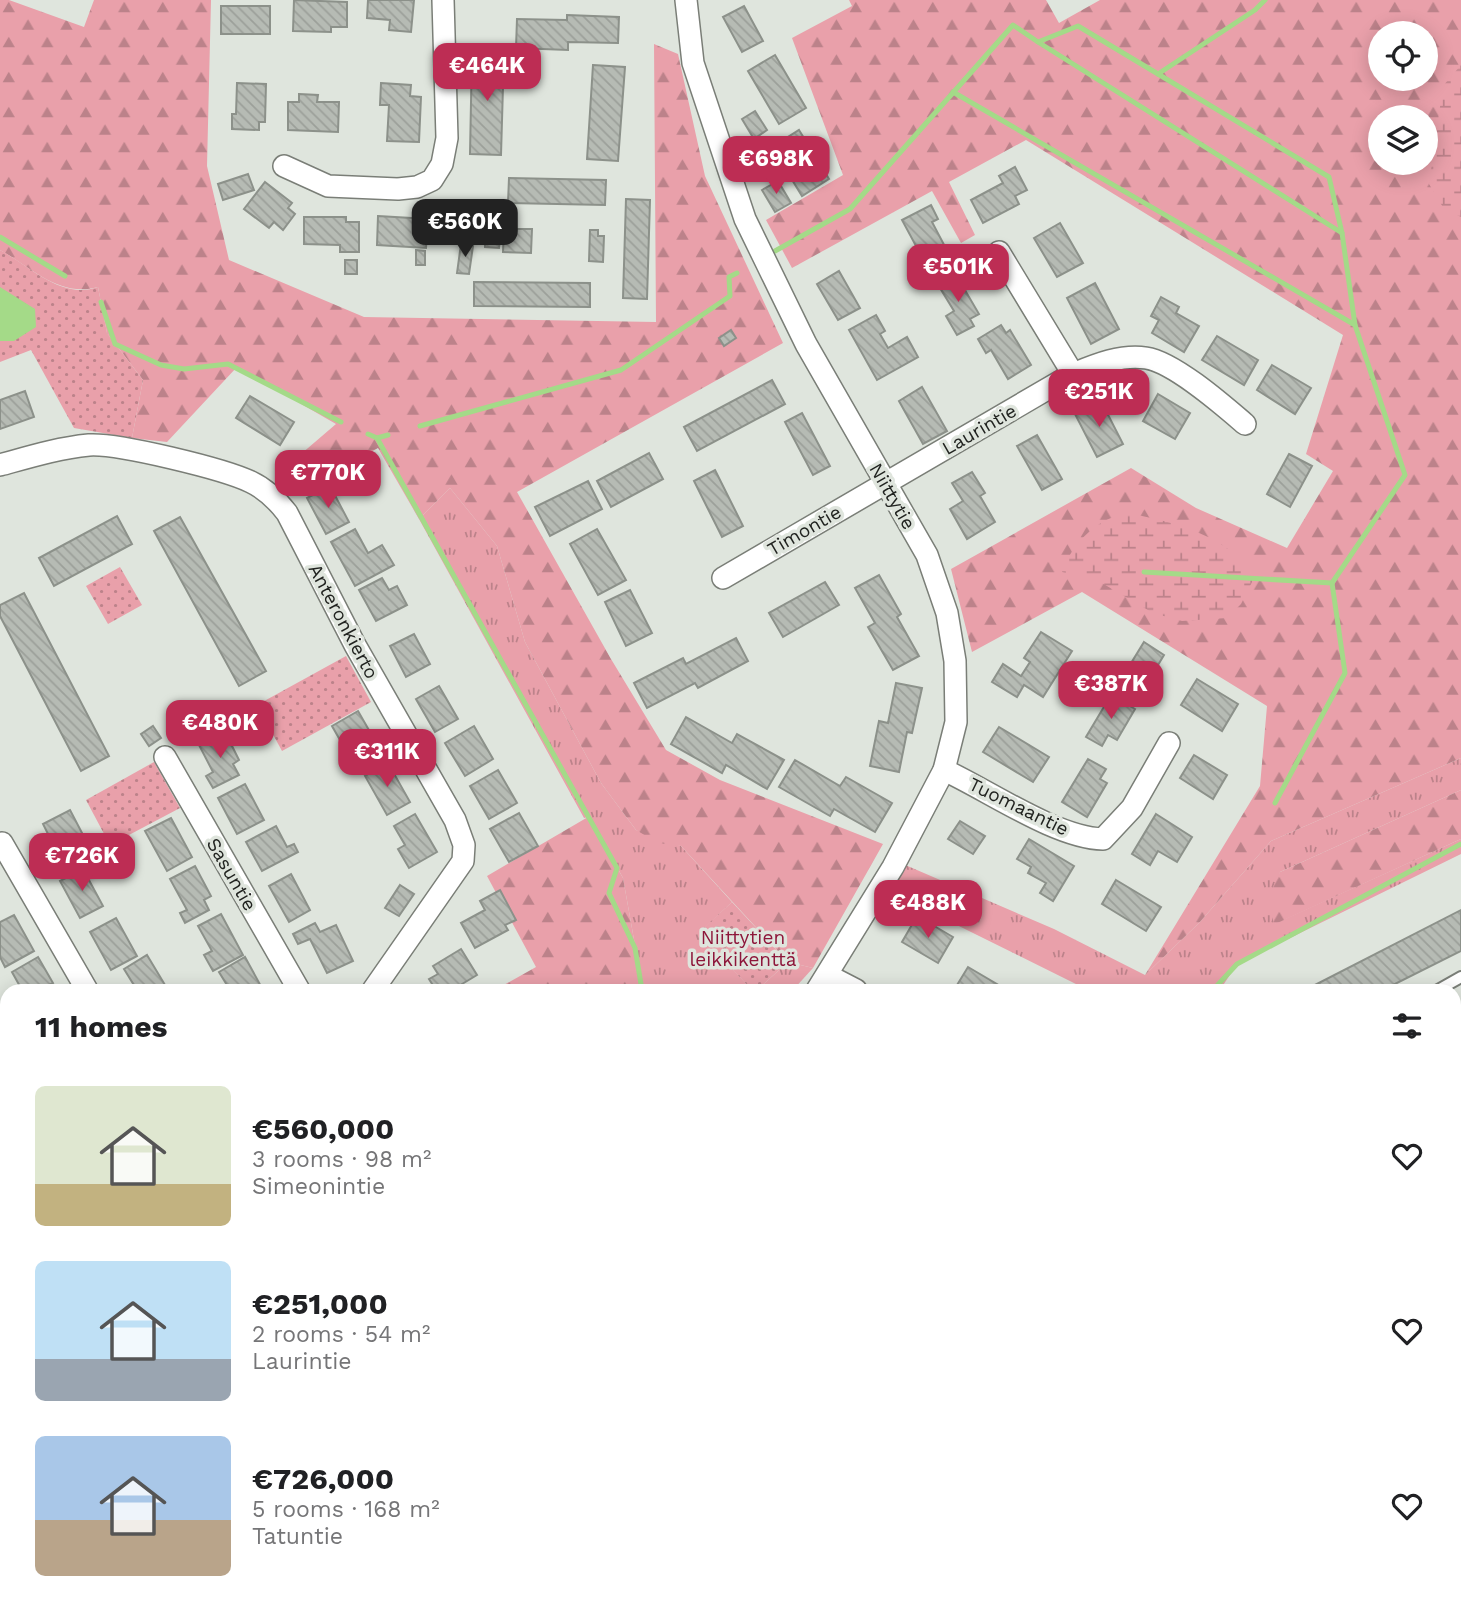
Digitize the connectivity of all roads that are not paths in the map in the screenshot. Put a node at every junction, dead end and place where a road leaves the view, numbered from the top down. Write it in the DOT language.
graph roads {
  1 [pos="443,0"];
  2 [pos="686,0"];
  3 [pos="284,166"];
  4 [pos="999,252"];
  5 [pos="1073,374"];
  6 [pos="1245,425"];
  7 [pos="0,465"];
  8 [pos="886,483"];
  9 [pos="723,578"];
  10 [pos="1169,743"];
  11 [pos="165,757"];
  12 [pos="944,770"];
  13 [pos="2,843"];
  14 [pos="822,983"];
  15 [pos="84,984"];
  16 [pos="296,984"];
  17 [pos="377,984"];
  1 -- 3 [label="street"];
  2 -- 8 [label="street, Niittytie"];
  4 -- 5 [label="street"];
  5 -- 6 [label="street, Laurintie"];
  5 -- 8 [label="street, Laurintie"];
  7 -- 17 [label="street, Anteronkierto"];
  8 -- 9 [label="street, Timontie"];
  8 -- 12 [label="street, Niittytie"];
  10 -- 12 [label="street, Tuomaantie"];
  11 -- 16 [label="street, Sasuntie"];
  12 -- 14 [label="street, Niittytie"];
  13 -- 15 [label="street"];
}
